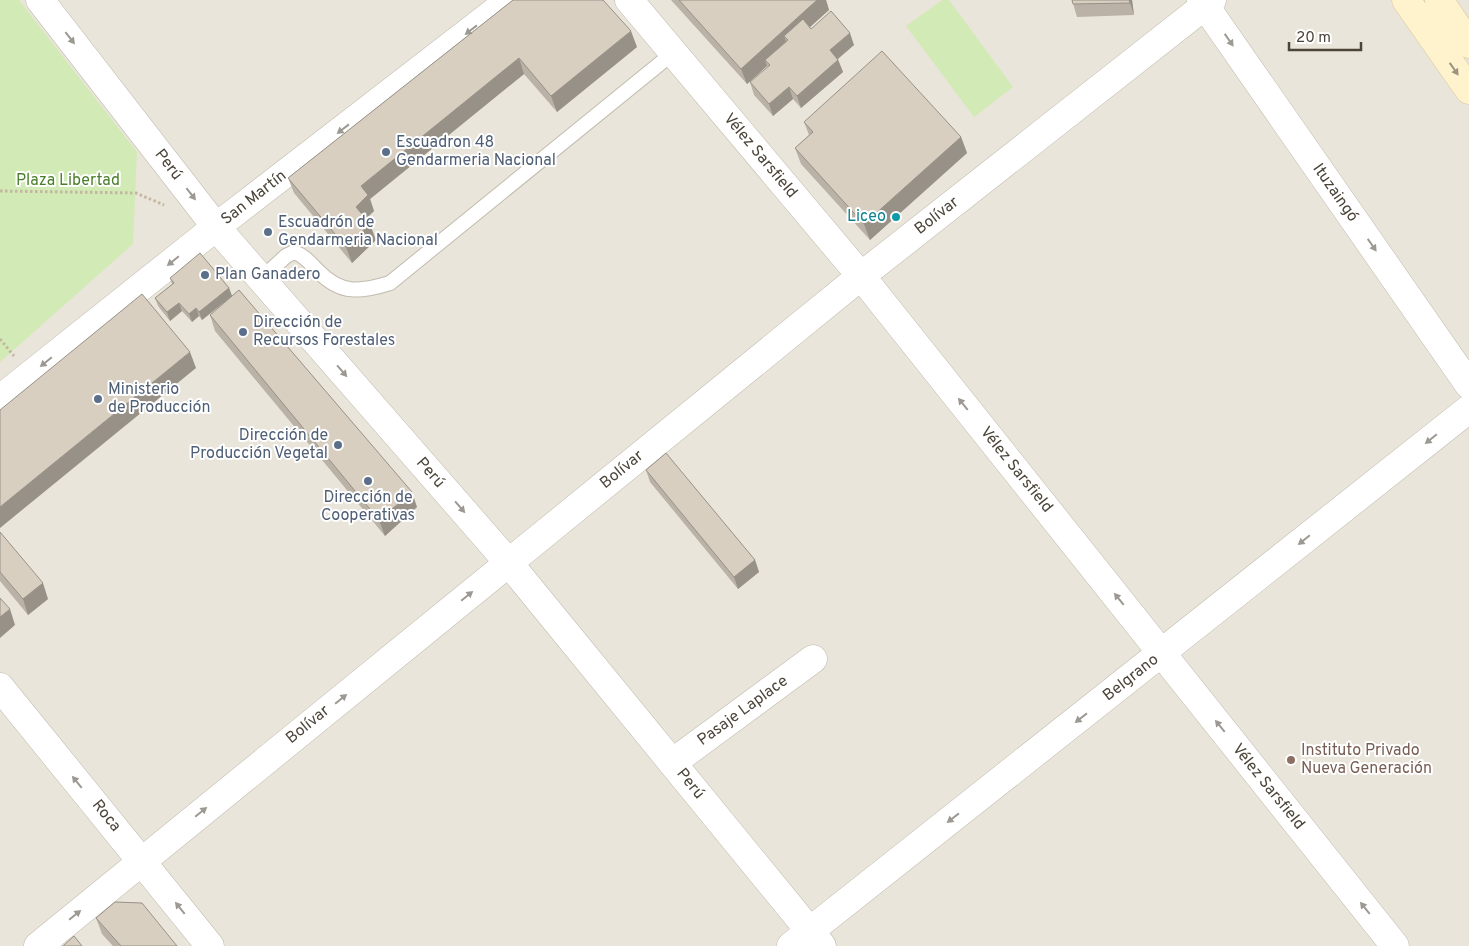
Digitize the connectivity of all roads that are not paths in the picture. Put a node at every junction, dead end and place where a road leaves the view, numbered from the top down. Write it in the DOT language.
graph roads {
  1 [pos="40,0"];
  2 [pos="510,0"];
  3 [pos="628,0"];
  4 [pos="1406,0"];
  5 [pos="1438,0"];
  6 [pos="1206,2"];
  7 [pos="1469,44"];
  8 [pos="673,53"];
  9 [pos="1469,90"];
  10 [pos="216,227"];
  11 [pos="861,276"];
  12 [pos="261,279"];
  13 [pos="1469,385"];
  14 [pos="0,399"];
  15 [pos="1469,409"];
  16 [pos="508,562"];
  17 [pos="1162,653"];
  18 [pos="813,659"];
  19 [pos="0,687"];
  20 [pos="672,763"];
  21 [pos="142,861"];
  22 [pos="808,941"];
  23 [pos="38,946"];
  24 [pos="210,946"];
  25 [pos="1395,946"];
  1 -- 10 [label="street, Perú, one-way"];
  2 -- 10 [label="street, San Martín, one-way"];
  3 -- 8 [label="street, Vélez Sarsfield"];
  4 -- 9 [label="main road, one-way"];
  5 -- 7 [label="main road"];
  6 -- 11 [label="street, Bolívar"];
  6 -- 13 [label="street, Ituzaingó, one-way"];
  8 -- 11 [label="street, Vélez Sarsfield"];
  8 -- 12 [label="lane"];
  10 -- 12 [label="street, Perú"];
  10 -- 14 [label="street, San Martín, one-way"];
  11 -- 16 [label="street, Bolívar"];
  17 -- 11 [label="street, Vélez Sarsfield, one-way"];
  12 -- 16 [label="street, Perú, one-way"];
  15 -- 17 [label="street, Belgrano, one-way"];
  16 -- 20 [label="street, Perú"];
  21 -- 16 [label="street, Bolívar, one-way"];
  17 -- 22 [label="street, Belgrano, one-way"];
  25 -- 17 [label="street, Vélez Sarsfield, one-way"];
  18 -- 20 [label="street, Pasaje Laplace"];
  21 -- 19 [label="street, Roca, one-way"];
  20 -- 22 [label="street, Perú"];
  23 -- 21 [label="street, Bolívar, one-way"];
  24 -- 21 [label="street, Roca, one-way"];
}
